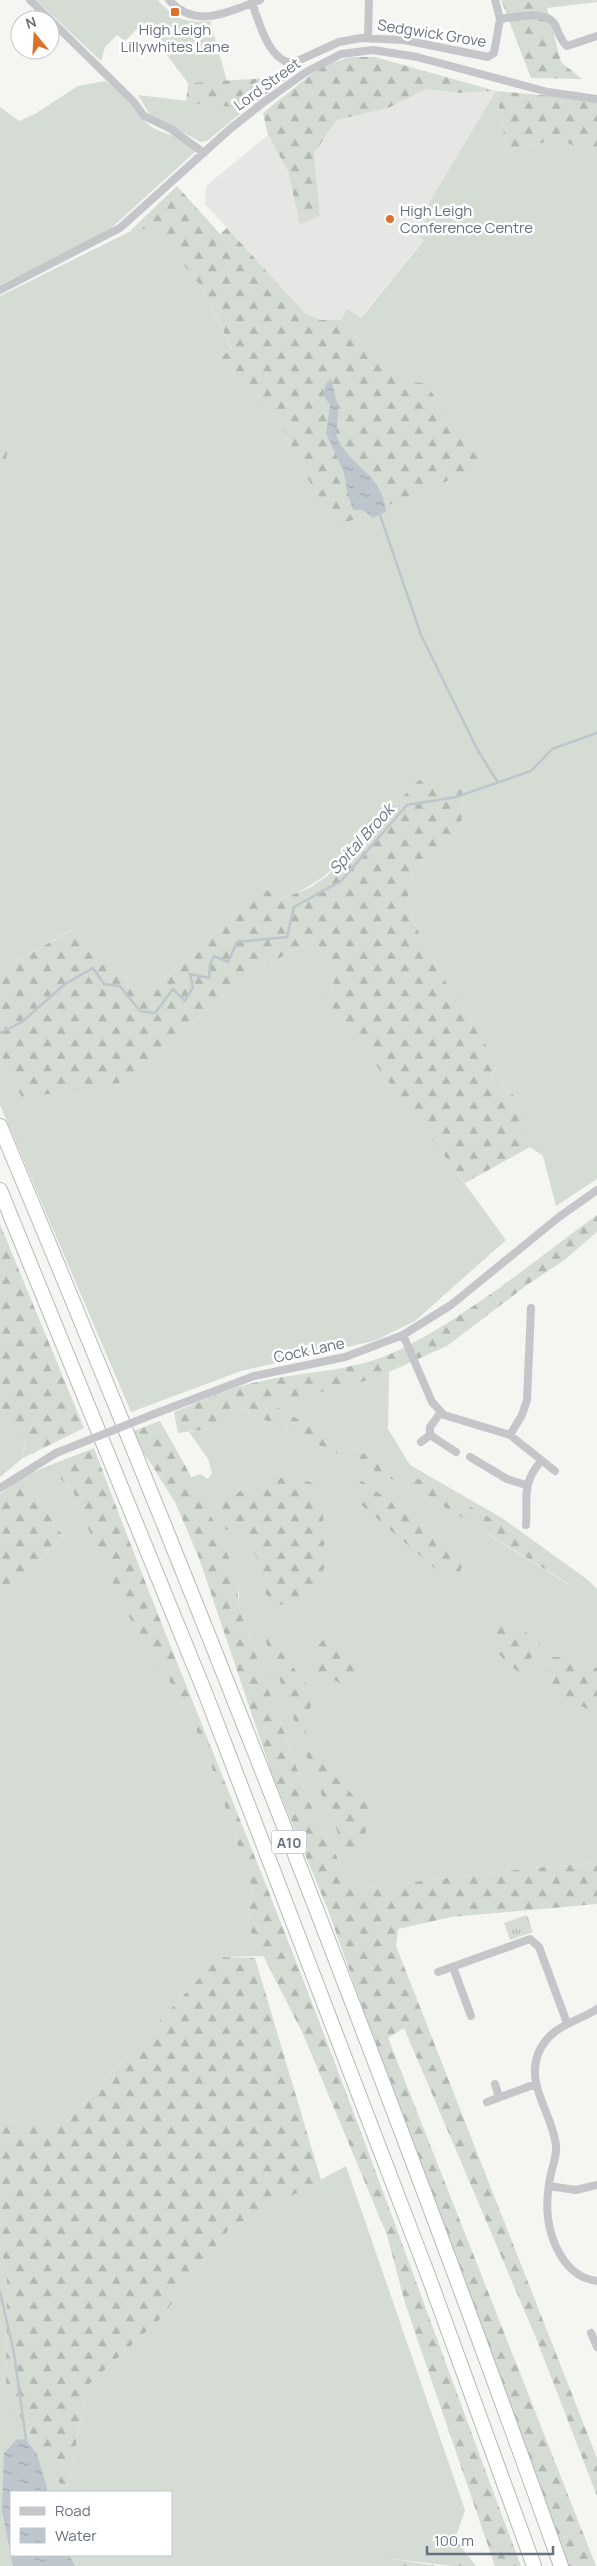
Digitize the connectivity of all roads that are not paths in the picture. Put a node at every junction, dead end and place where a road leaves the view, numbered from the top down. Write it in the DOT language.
graph roads {
  1 [pos="30,0"];
  2 [pos="169,0"];
  3 [pos="369,0"];
  4 [pos="495,0"];
  5 [pos="256,1"];
  6 [pos="500,19"];
  7 [pos="597,36"];
  8 [pos="368,37"];
  9 [pos="597,99"];
  10 [pos="204,153"];
  11 [pos="0,290"];
  12 [pos="0,1126"];
  13 [pos="0,1190"];
  14 [pos="597,1190"];
  15 [pos="531,1308"];
  16 [pos="403,1336"];
  17 [pos="441,1412"];
  18 [pos="430,1435"];
  19 [pos="510,1435"];
  20 [pos="421,1442"];
  21 [pos="456,1452"];
  22 [pos="470,1457"];
  23 [pos="541,1460"];
  24 [pos="555,1471"];
  25 [pos="526,1485"];
  26 [pos="0,1488"];
  27 [pos="526,1526"];
  28 [pos="453,1967"];
  29 [pos="438,1972"];
  30 [pos="597,2009"];
  31 [pos="470,2016"];
  32 [pos="567,2023"];
  33 [pos="495,2084"];
  34 [pos="536,2084"];
  35 [pos="499,2097"];
  36 [pos="487,2102"];
  37 [pos="597,2185"];
  38 [pos="549,2186"];
  39 [pos="597,2281"];
  40 [pos="592,2333"];
  41 [pos="597,2347"];
  42 [pos="534,2566"];
  43 [pos="561,2566"];
  1 -- 10 [label="street"];
  2 -- 5 [label="street"];
  3 -- 8 [label="street"];
  4 -- 6 [label="street"];
  5 -- 8 [label="street, Sedgwick Grove"];
  6 -- 7 [label="street"];
  6 -- 8 [label="street, Sedgwick Grove"];
  9 -- 10 [label="street, Lord Street"];
  10 -- 11 [label="street, Lord Street"];
  12 -- 43 [label="highway, A10"];
  13 -- 42 [label="highway, A10"];
  14 -- 16 [label="street, Cock Lane"];
  15 -- 19 [label="street"];
  16 -- 17 [label="street"];
  16 -- 26 [label="street, Cock Lane, bridge"];
  17 -- 18 [label="street"];
  17 -- 19 [label="street"];
  18 -- 20 [label="street"];
  18 -- 21 [label="street"];
  19 -- 23 [label="street"];
  22 -- 25 [label="street"];
  23 -- 24 [label="street"];
  23 -- 25 [label="street"];
  25 -- 27 [label="street"];
  28 -- 29 [label="street"];
  28 -- 31 [label="street"];
  28 -- 32 [label="street"];
  30 -- 32 [label="street"];
  32 -- 34 [label="street"];
  33 -- 35 [label="street"];
  34 -- 35 [label="street"];
  34 -- 38 [label="street"];
  35 -- 36 [label="street"];
  37 -- 38 [label="street"];
  38 -- 39 [label="street"];
  40 -- 41 [label="street"];
}
